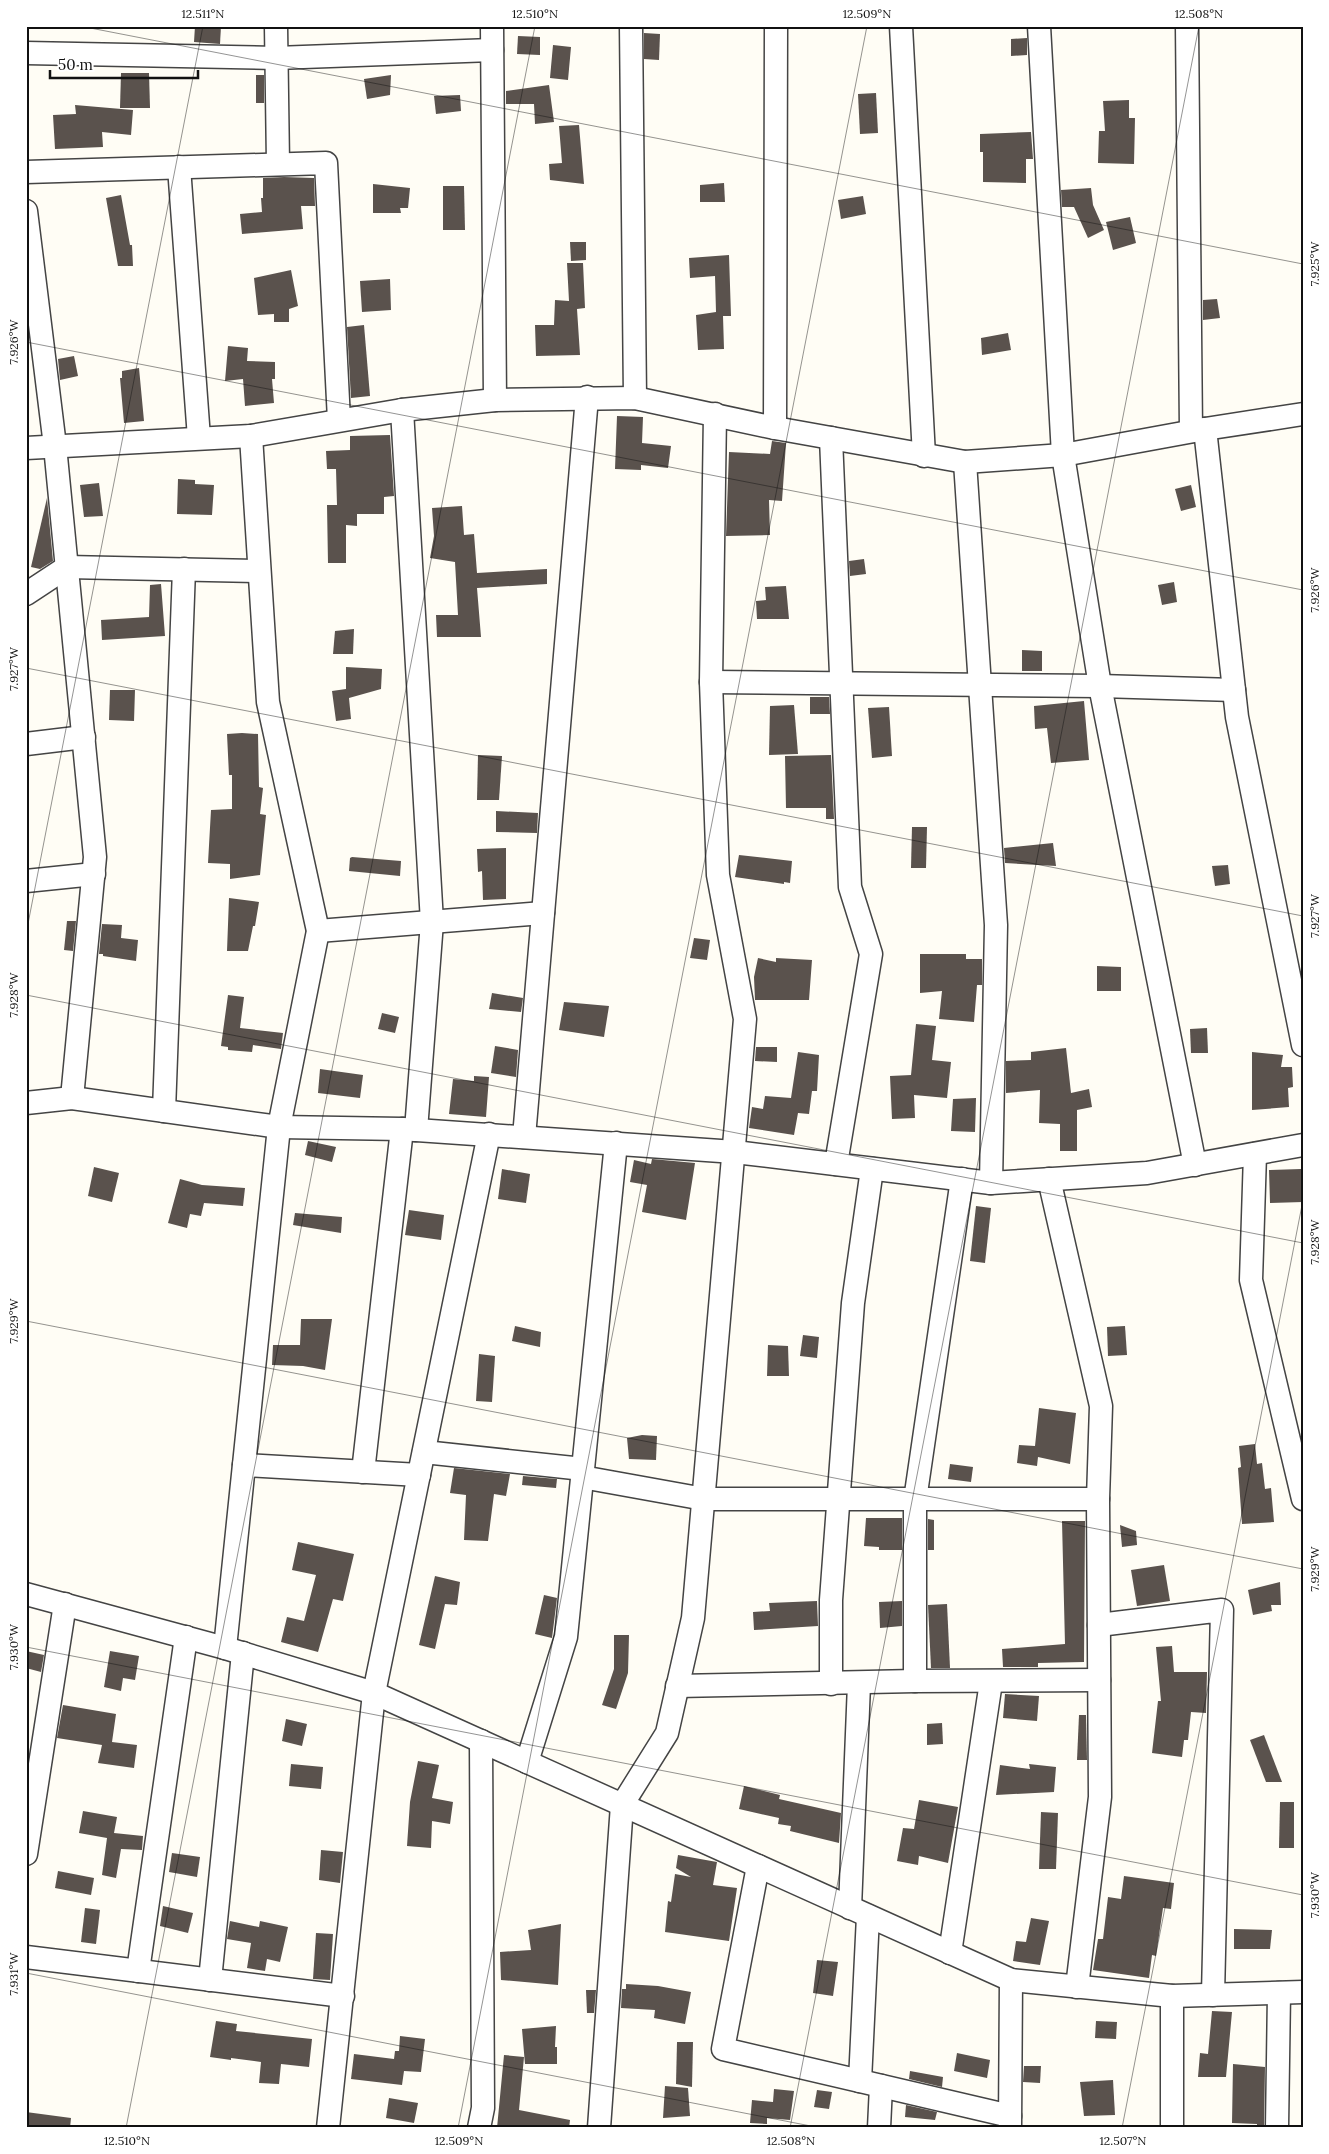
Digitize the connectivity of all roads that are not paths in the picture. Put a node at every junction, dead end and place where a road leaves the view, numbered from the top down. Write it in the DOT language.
graph roads {
  1 [pos="276,26"];
  2 [pos="492,26"];
  3 [pos="632,26"];
  4 [pos="776,26"];
  5 [pos="901,26"];
  6 [pos="1039,26"];
  7 [pos="1187,26"];
  8 [pos="492,50"];
  9 [pos="26,53"];
  10 [pos="276,58"];
  11 [pos="278,164"];
  12 [pos="179,167"];
  13 [pos="26,172"];
  14 [pos="26,211"];
  15 [pos="587,397"];
  16 [pos="635,398"];
  17 [pos="495,400"];
  18 [pos="402,410"];
  19 [pos="715,414"];
  20 [pos="1303,414"];
  21 [pos="339,420"];
  22 [pos="776,428"];
  23 [pos="1198,430"];
  24 [pos="251,436"];
  25 [pos="199,438"];
  26 [pos="831,438"];
  27 [pos="55,446"];
  28 [pos="26,448"];
  29 [pos="1062,455"];
  30 [pos="924,456"];
  31 [pos="965,462"];
  32 [pos="67,567"];
  33 [pos="184,569"];
  34 [pos="259,571"];
  35 [pos="26,594"];
  36 [pos="711,682"];
  37 [pos="841,684"];
  38 [pos="980,685"];
  39 [pos="1100,686"];
  40 [pos="1234,690"];
  41 [pos="84,736"];
  42 [pos="26,744"];
  43 [pos="94,874"];
  44 [pos="26,881"];
  45 [pos="543,913"];
  46 [pos="432,922"];
  47 [pos="318,931"];
  48 [pos="1303,1045"];
  49 [pos="72,1098"];
  50 [pos="26,1103"];
  51 [pos="164,1111"];
  52 [pos="279,1127"];
  53 [pos="409,1129"];
  54 [pos="489,1134"];
  55 [pos="524,1137"];
  56 [pos="616,1143"];
  57 [pos="1303,1145"];
  58 [pos="735,1152"];
  59 [pos="1255,1154"];
  60 [pos="836,1164"];
  61 [pos="1195,1165"];
  62 [pos="872,1169"];
  63 [pos="962,1179"];
  64 [pos="1049,1179"];
  65 [pos="991,1183"];
  66 [pos="424,1452"];
  67 [pos="244,1465"];
  68 [pos="363,1472"];
  69 [pos="583,1473"];
  70 [pos="419,1474"];
  71 [pos="704,1499"];
  72 [pos="838,1499"];
  73 [pos="1098,1499"];
  74 [pos="1303,1499"];
  75 [pos="915,1500"];
  76 [pos="26,1594"];
  77 [pos="65,1604"];
  78 [pos="1099,1625"];
  79 [pos="186,1637"];
  80 [pos="234,1651"];
  81 [pos="1099,1680"];
  82 [pos="915,1681"];
  83 [pos="991,1682"];
  84 [pos="831,1684"];
  85 [pos="858,1684"];
  86 [pos="677,1686"];
  87 [pos="374,1694"];
  88 [pos="481,1741"];
  89 [pos="527,1762"];
  90 [pos="622,1805"];
  91 [pos="26,1854"];
  92 [pos="758,1866"];
  93 [pos="859,1912"];
  94 [pos="950,1953"];
  95 [pos="26,1956"];
  96 [pos="138,1970"];
  97 [pos="210,1980"];
  98 [pos="1011,1980"];
  99 [pos="1077,1987"];
  100 [pos="1303,1992"];
  101 [pos="1279,1993"];
  102 [pos="1213,1995"];
  103 [pos="343,1996"];
  104 [pos="1172,1996"];
  105 [pos="870,2083"];
  106 [pos="1010,2122"];
  107 [pos="328,2128"];
  108 [pos="479,2128"];
  109 [pos="600,2128"];
  110 [pos="878,2128"];
  111 [pos="1172,2128"];
  112 [pos="1277,2128"];
  1 -- 10 [label="street"];
  2 -- 8 [label="street"];
  3 -- 16 [label="street"];
  4 -- 22 [label="street"];
  5 -- 30 [label="street"];
  6 -- 29 [label="street"];
  7 -- 23 [label="street"];
  8 -- 10 [label="street"];
  8 -- 17 [label="street"];
  9 -- 10 [label="street"];
  10 -- 11 [label="street"];
  11 -- 12 [label="street"];
  11 -- 21 [label="street"];
  12 -- 13 [label="street"];
  12 -- 25 [label="street"];
  14 -- 27 [label="street"];
  15 -- 16 [label="street"];
  15 -- 17 [label="street"];
  15 -- 45 [label="street"];
  16 -- 19 [label="street"];
  17 -- 18 [label="street"];
  18 -- 21 [label="street"];
  18 -- 46 [label="street"];
  19 -- 22 [label="street"];
  19 -- 36 [label="street"];
  20 -- 23 [label="street"];
  21 -- 24 [label="street"];
  22 -- 26 [label="street"];
  23 -- 29 [label="street"];
  23 -- 40 [label="street"];
  24 -- 25 [label="street"];
  24 -- 34 [label="street"];
  25 -- 27 [label="street"];
  26 -- 30 [label="street"];
  26 -- 37 [label="street"];
  27 -- 28 [label="street"];
  27 -- 32 [label="street"];
  29 -- 31 [label="street"];
  29 -- 39 [label="street"];
  30 -- 31 [label="street"];
  31 -- 38 [label="street"];
  32 -- 33 [label="street"];
  32 -- 35 [label="street"];
  32 -- 41 [label="street"];
  33 -- 34 [label="street"];
  33 -- 51 [label="street"];
  34 -- 47 [label="street"];
  36 -- 37 [label="street"];
  36 -- 58 [label="street"];
  37 -- 38 [label="street"];
  37 -- 60 [label="street"];
  38 -- 39 [label="street"];
  38 -- 65 [label="street"];
  39 -- 40 [label="street"];
  39 -- 61 [label="street"];
  40 -- 48 [label="street"];
  41 -- 42 [label="street"];
  41 -- 43 [label="street"];
  43 -- 44 [label="street"];
  43 -- 49 [label="street"];
  45 -- 46 [label="street"];
  45 -- 55 [label="street"];
  46 -- 47 [label="street"];
  46 -- 53 [label="street"];
  47 -- 52 [label="street"];
  49 -- 50 [label="street"];
  49 -- 51 [label="street"];
  51 -- 52 [label="street"];
  52 -- 53 [label="street"];
  52 -- 67 [label="street"];
  53 -- 54 [label="street"];
  53 -- 68 [label="street"];
  54 -- 55 [label="street"];
  54 -- 66 [label="street"];
  55 -- 56 [label="street"];
  56 -- 58 [label="street"];
  56 -- 69 [label="street"];
  57 -- 59 [label="street"];
  58 -- 60 [label="street"];
  58 -- 71 [label="street"];
  59 -- 61 [label="street"];
  59 -- 74 [label="street"];
  60 -- 62 [label="street"];
  61 -- 64 [label="street"];
  62 -- 63 [label="street"];
  62 -- 72 [label="street"];
  63 -- 65 [label="street"];
  63 -- 75 [label="street"];
  64 -- 65 [label="street"];
  64 -- 73 [label="street"];
  66 -- 69 [label="street"];
  66 -- 70 [label="street"];
  67 -- 68 [label="street"];
  67 -- 80 [label="street"];
  68 -- 70 [label="street"];
  69 -- 71 [label="street"];
  69 -- 89 [label="street"];
  70 -- 87 [label="street"];
  71 -- 72 [label="street"];
  71 -- 86 [label="street"];
  72 -- 75 [label="street"];
  72 -- 84 [label="street"];
  73 -- 75 [label="street"];
  73 -- 78 [label="street"];
  75 -- 82 [label="street"];
  76 -- 77 [label="street"];
  77 -- 79 [label="street"];
  77 -- 91 [label="street"];
  78 -- 81 [label="street"];
  78 -- 102 [label="street"];
  79 -- 80 [label="street"];
  79 -- 96 [label="street"];
  80 -- 87 [label="street"];
  80 -- 97 [label="street"];
  81 -- 83 [label="street"];
  81 -- 99 [label="street"];
  82 -- 83 [label="street"];
  82 -- 85 [label="street"];
  83 -- 94 [label="street"];
  84 -- 85 [label="street"];
  84 -- 86 [label="street"];
  85 -- 93 [label="street"];
  86 -- 90 [label="street"];
  87 -- 88 [label="street"];
  87 -- 103 [label="street"];
  88 -- 89 [label="street"];
  88 -- 108 [label="street"];
  89 -- 90 [label="street"];
  90 -- 92 [label="street"];
  90 -- 109 [label="street"];
  92 -- 93 [label="street"];
  92 -- 105 [label="street"];
  93 -- 94 [label="street"];
  93 -- 105 [label="street"];
  94 -- 98 [label="street"];
  95 -- 96 [label="street"];
  96 -- 97 [label="street"];
  97 -- 103 [label="street"];
  98 -- 99 [label="street"];
  98 -- 106 [label="street"];
  99 -- 104 [label="street"];
  100 -- 101 [label="street"];
  101 -- 102 [label="street"];
  101 -- 112 [label="street"];
  102 -- 104 [label="street"];
  103 -- 107 [label="street"];
  104 -- 111 [label="street"];
  105 -- 106 [label="street"];
  105 -- 110 [label="street"];
}
